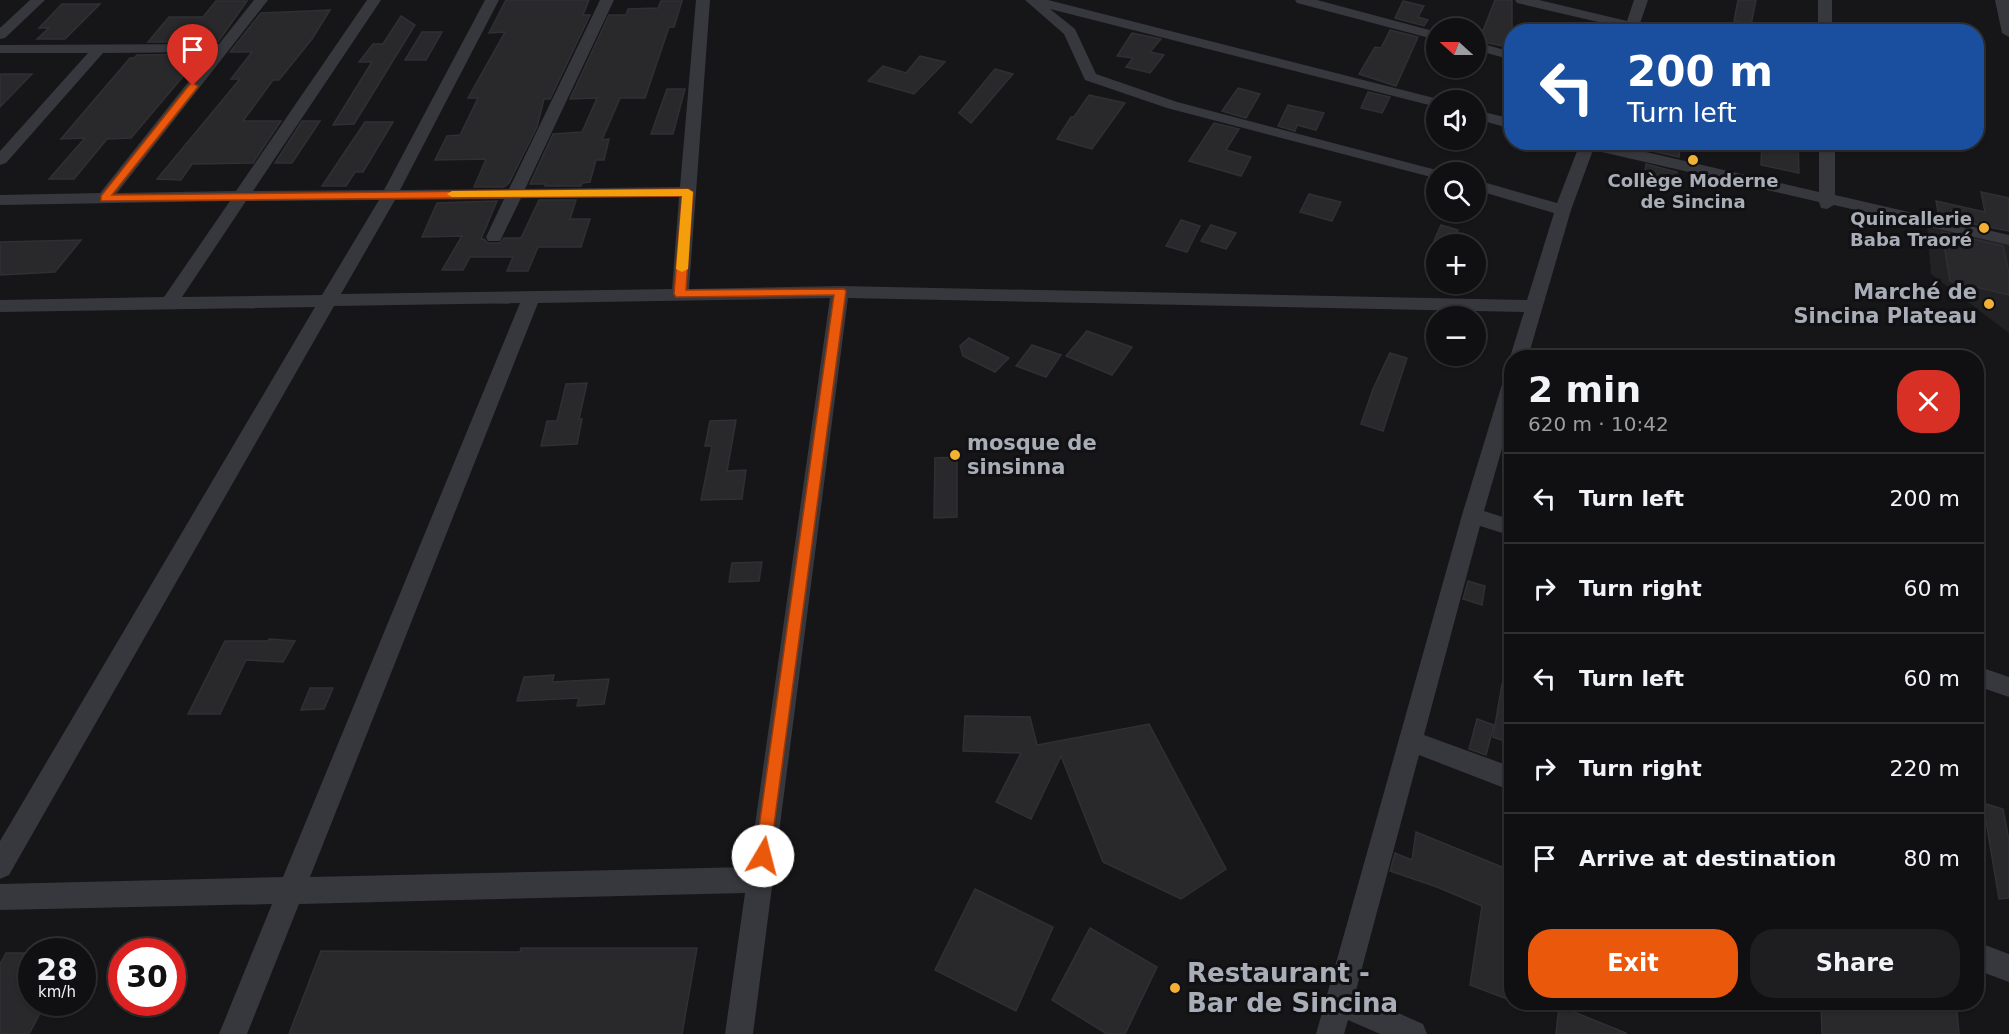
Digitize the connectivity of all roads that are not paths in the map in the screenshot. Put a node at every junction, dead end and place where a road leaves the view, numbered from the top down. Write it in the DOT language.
graph roads {
  1 [pos="38,0"];
  2 [pos="261,0"];
  3 [pos="374,0"];
  4 [pos="492,0"];
  5 [pos="607,0"];
  6 [pos="703,0"];
  7 [pos="1033,0"];
  8 [pos="1302,0"];
  9 [pos="1522,0"];
  10 [pos="1641,0"];
  11 [pos="1825,0"];
  12 [pos="2002,0"];
  13 [pos="1612,24"];
  14 [pos="1633,24"];
  15 [pos="1825,24"];
  16 [pos="1426,33"];
  17 [pos="2009,33"];
  18 [pos="0,35"];
  19 [pos="223,48"];
  20 [pos="0,49"];
  21 [pos="99,49"];
  22 [pos="1486,49"];
  23 [pos="1504,54"];
  24 [pos="1426,101"];
  25 [pos="1486,117"];
  26 [pos="1504,122"];
  27 [pos="1583,150"];
  28 [pos="1614,150"];
  29 [pos="1827,150"];
  30 [pos="0,160"];
  31 [pos="1426,171"];
  32 [pos="1486,188"];
  33 [pos="688,192"];
  34 [pos="390,194"];
  35 [pos="515,194"];
  36 [pos="241,196"];
  37 [pos="104,199"];
  38 [pos="0,200"];
  39 [pos="1827,201"];
  40 [pos="1563,210"];
  41 [pos="494,237"];
  42 [pos="2009,240"];
  43 [pos="840,291"];
  44 [pos="680,294"];
  45 [pos="531,297"];
  46 [pos="328,300"];
  47 [pos="169,303"];
  48 [pos="0,306"];
  49 [pos="1534,306"];
  50 [pos="1521,350"];
  51 [pos="1504,408"];
  52 [pos="1472,515"];
  53 [pos="1504,525"];
  54 [pos="1984,678"];
  55 [pos="2009,687"];
  56 [pos="1411,741"];
  57 [pos="1504,776"];
  58 [pos="0,866"];
  59 [pos="760,880"];
  60 [pos="292,890"];
  61 [pos="0,897"];
  62 [pos="1984,959"];
  63 [pos="2009,968"];
  64 [pos="1339,1001"];
  65 [pos="233,1034"];
  66 [pos="739,1034"];
  67 [pos="1330,1034"];
  68 [pos="1413,1034"];
  1 -- 18 [label="street"];
  2 -- 19 [label="street"];
  3 -- 36 [label="street"];
  4 -- 34 [label="street"];
  5 -- 35 [label="street"];
  6 -- 33 [label="street"];
  7 -- 24 [label="street"];
  7 -- 31 [label="street"];
  8 -- 16 [label="street"];
  9 -- 13 [label="street"];
  10 -- 14 [label="street"];
  11 -- 15 [label="street"];
  12 -- 17 [label="street"];
  19 -- 21 [label="street"];
  19 -- 37 [label="street"];
  20 -- 21 [label="street"];
  21 -- 30 [label="street"];
  22 -- 23 [label="street"];
  25 -- 26 [label="street"];
  27 -- 40 [label="street"];
  28 -- 39 [label="street"];
  29 -- 39 [label="street"];
  32 -- 40 [label="street"];
  33 -- 35 [label="street"];
  33 -- 44 [label="street"];
  34 -- 35 [label="street"];
  34 -- 36 [label="street"];
  34 -- 46 [label="street"];
  35 -- 41 [label="street"];
  36 -- 37 [label="street"];
  36 -- 47 [label="street"];
  37 -- 38 [label="street"];
  39 -- 42 [label="street"];
  40 -- 49 [label="street"];
  43 -- 44 [label="street"];
  43 -- 49 [label="street"];
  43 -- 59 [label="street"];
  44 -- 45 [label="street"];
  45 -- 46 [label="street"];
  45 -- 60 [label="street"];
  46 -- 47 [label="street"];
  46 -- 58 [label="street"];
  47 -- 48 [label="street"];
  49 -- 50 [label="street"];
  51 -- 52 [label="street"];
  52 -- 53 [label="street"];
  52 -- 56 [label="street"];
  54 -- 55 [label="street"];
  56 -- 57 [label="street"];
  56 -- 64 [label="street"];
  59 -- 60 [label="street"];
  59 -- 66 [label="street"];
  60 -- 61 [label="street"];
  60 -- 65 [label="street"];
  62 -- 63 [label="street"];
  64 -- 67 [label="street"];
  64 -- 68 [label="street"];
}
